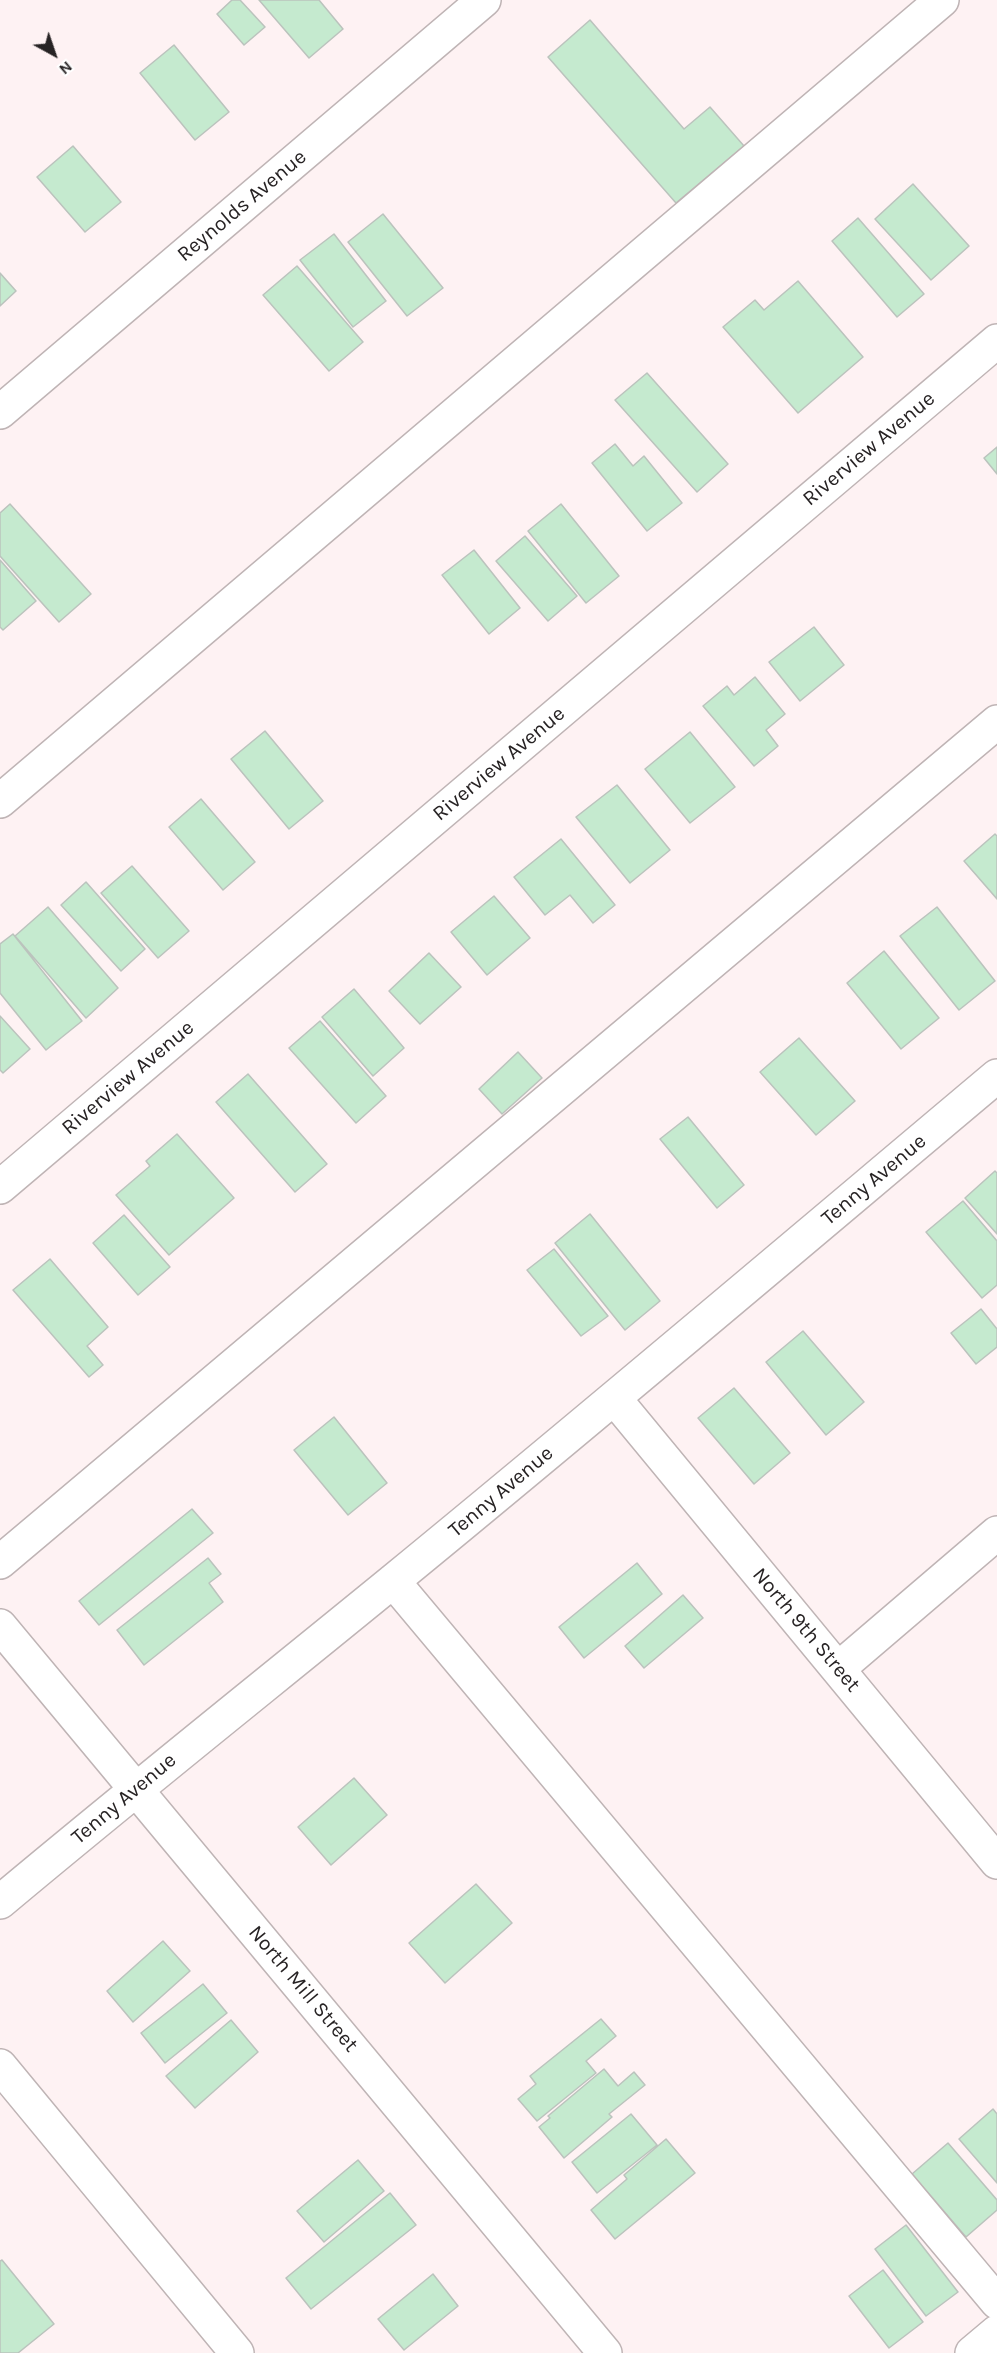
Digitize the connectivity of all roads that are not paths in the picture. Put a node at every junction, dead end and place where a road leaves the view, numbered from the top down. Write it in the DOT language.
graph roads {
  1 [pos="484,0"];
  2 [pos="942,0"];
  3 [pos="997,340"];
  4 [pos="0,412"];
  5 [pos="997,722"];
  6 [pos="0,801"];
  7 [pos="997,1076"];
  8 [pos="4,1175"];
  9 [pos="614,1398"];
  10 [pos="997,1533"];
  11 [pos="0,1562"];
  12 [pos="393,1581"];
  13 [pos="0,1626"];
  14 [pos="838,1669"];
  15 [pos="136,1788"];
  16 [pos="997,1862"];
  17 [pos="0,1902"];
  18 [pos="0,2066"];
  19 [pos="997,2302"];
  20 [pos="997,2332"];
  21 [pos="237,2353"];
  22 [pos="605,2353"];
  23 [pos="972,2353"];
  1 -- 4 [label="street, Reynolds Avenue"];
  2 -- 6 [label="street"];
  3 -- 8 [label="street, Riverview Avenue"];
  5 -- 11 [label="street"];
  7 -- 9 [label="street, Tenny Avenue"];
  9 -- 12 [label="street, Tenny Avenue"];
  9 -- 14 [label="street, North 9th Street"];
  10 -- 14 [label="street"];
  12 -- 15 [label="street, Tenny Avenue"];
  12 -- 19 [label="street"];
  13 -- 15 [label="street, North Mill Street"];
  14 -- 16 [label="street, North 9th Street"];
  15 -- 17 [label="street, Tenny Avenue"];
  15 -- 22 [label="street, North Mill Street"];
  18 -- 21 [label="street"];
  20 -- 23 [label="street"];
}
